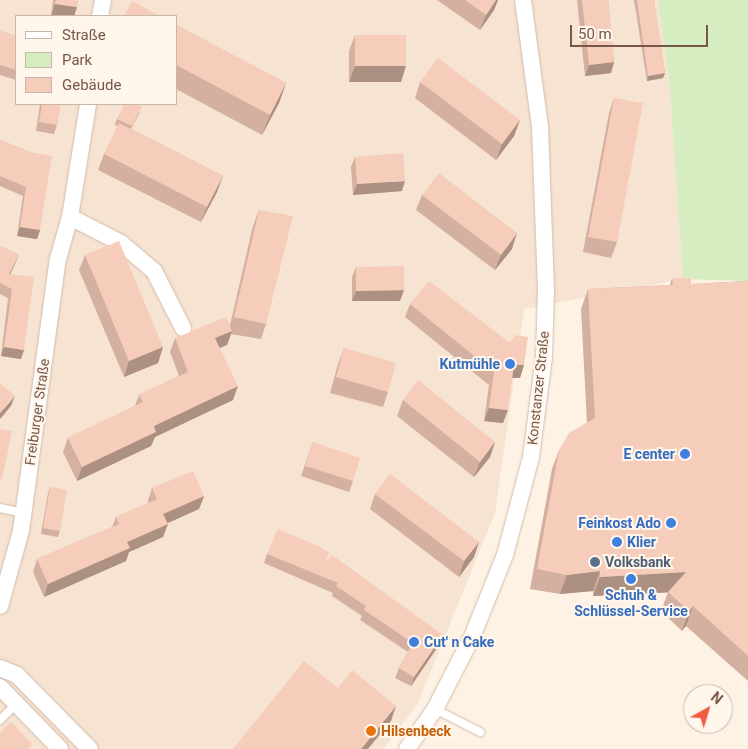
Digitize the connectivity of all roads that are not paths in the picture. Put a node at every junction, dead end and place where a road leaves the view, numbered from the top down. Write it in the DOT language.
graph roads {
  1 [pos="103,0"];
  2 [pos="523,0"];
  3 [pos="100,15"];
  4 [pos="88,105"];
  5 [pos="70,217"];
  6 [pos="183,328"];
  7 [pos="0,508"];
  8 [pos="23,513"];
  9 [pos="0,606"];
  10 [pos="0,668"];
  11 [pos="0,687"];
  12 [pos="16,704"];
  13 [pos="435,708"];
  14 [pos="0,720"];
  15 [pos="480,732"];
  16 [pos="60,749"];
  17 [pos="90,749"];
  18 [pos="407,749"];
  1 -- 3 [label="street"];
  2 -- 13 [label="street, Konstanzer Straße"];
  4 -- 5 [label="street, Freiburger Straße"];
  5 -- 6 [label="street"];
  5 -- 8 [label="street, Freiburger Straße"];
  7 -- 8 [label="lane"];
  8 -- 9 [label="street, Freiburger Straße"];
  10 -- 17 [label="street"];
  11 -- 12 [label="street"];
  12 -- 14 [label="lane"];
  12 -- 16 [label="street"];
  13 -- 15 [label="lane"];
  13 -- 18 [label="street, Konstanzer Straße"];
}
